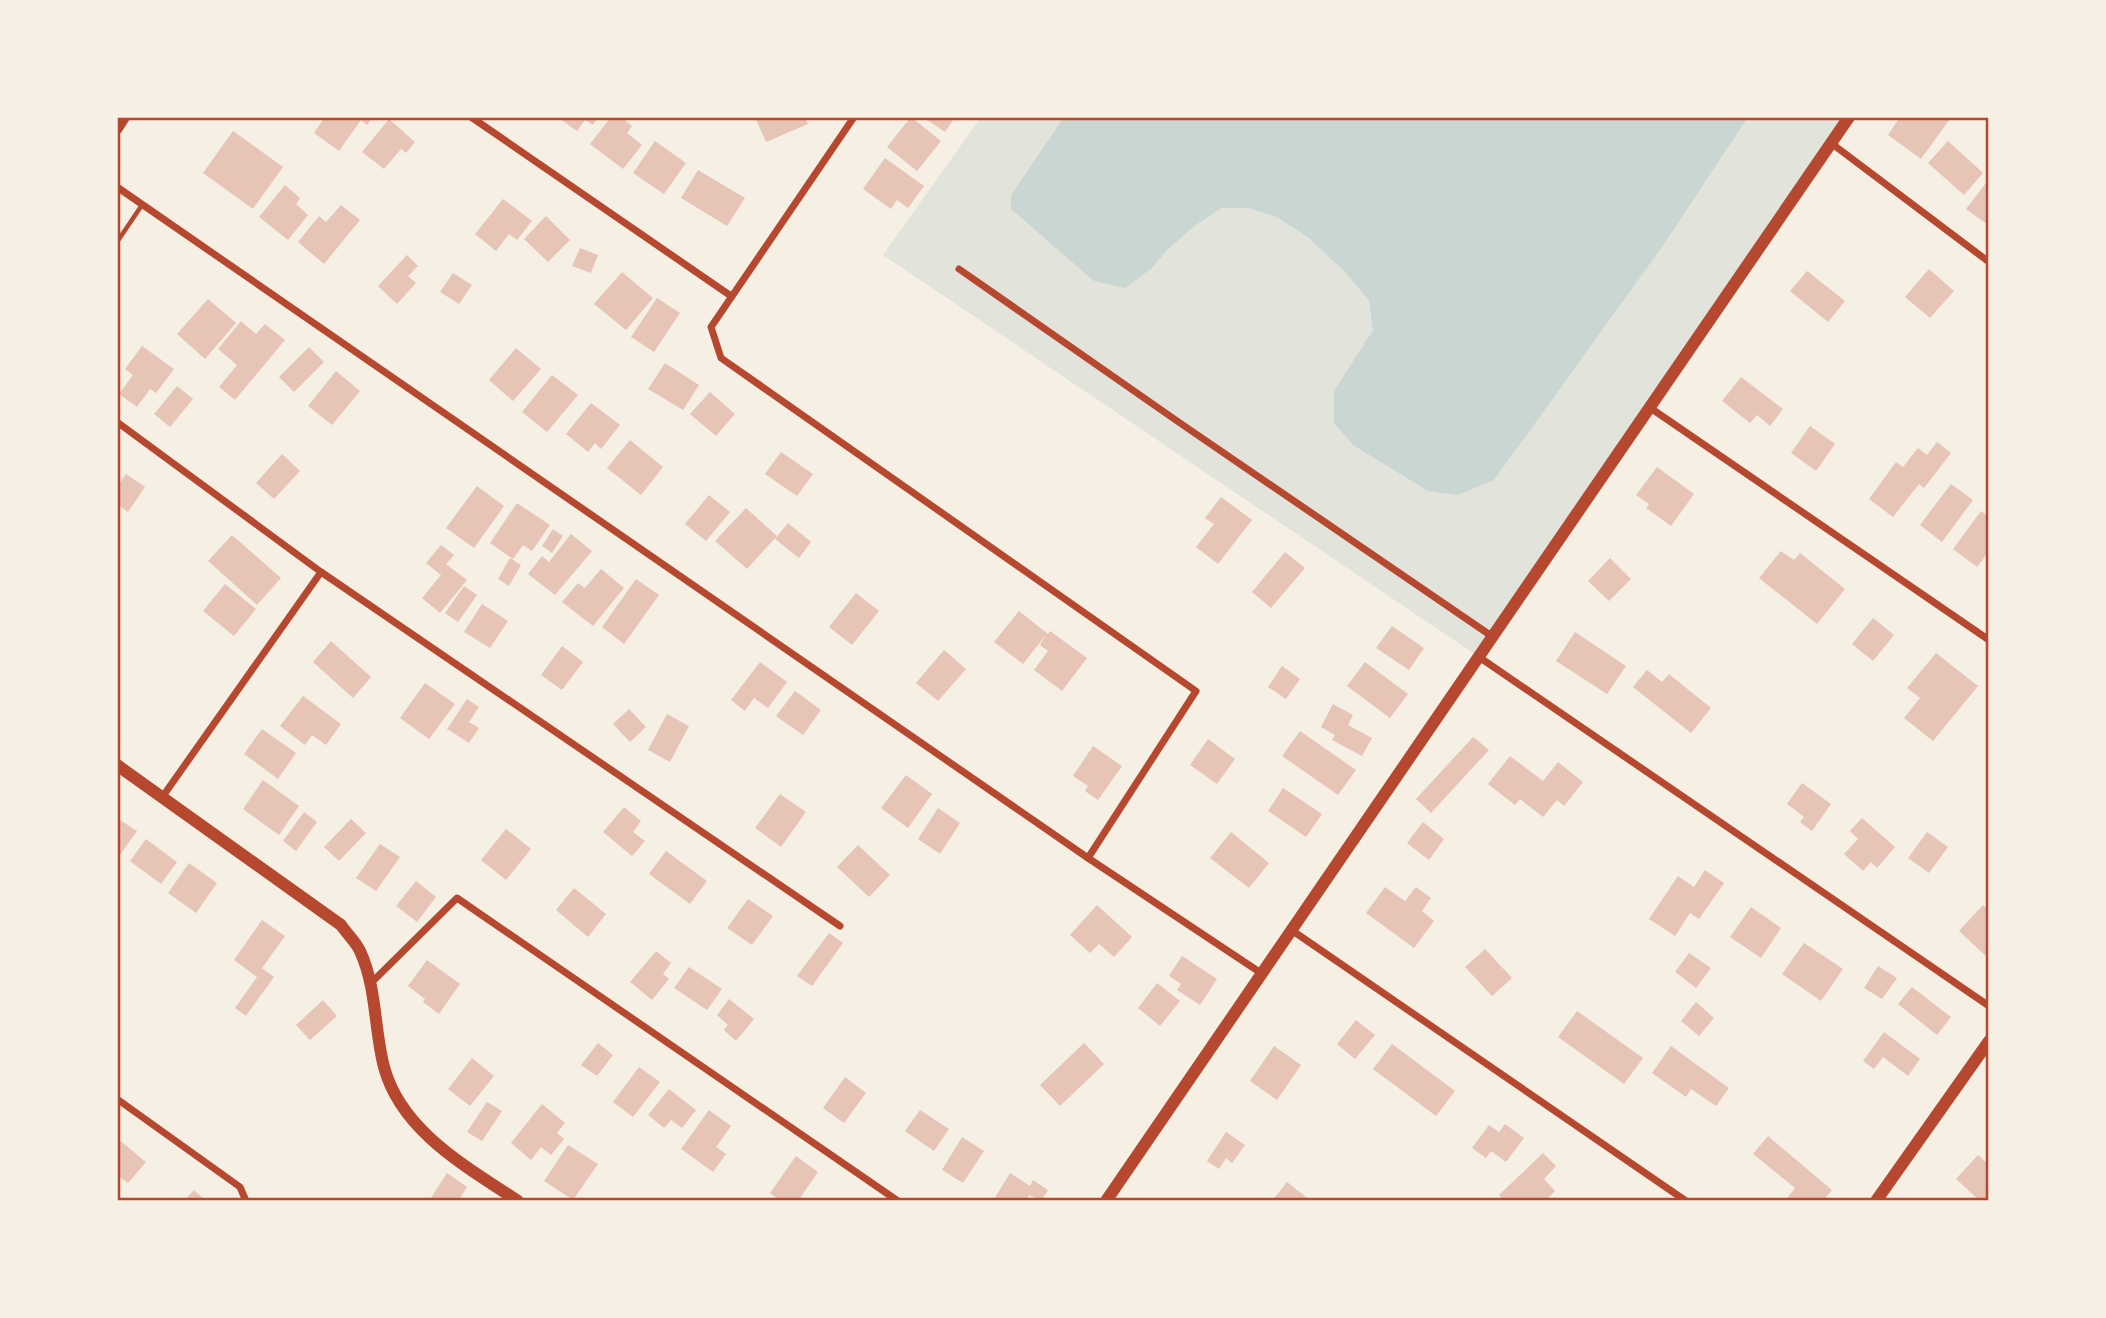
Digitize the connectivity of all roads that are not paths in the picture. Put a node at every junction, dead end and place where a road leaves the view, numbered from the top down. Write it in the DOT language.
graph roads {
  1 [pos="124,117"];
  2 [pos="471,117"];
  3 [pos="854,117"];
  4 [pos="1849,117"];
  5 [pos="117,128"];
  6 [pos="1831,144"];
  7 [pos="117,187"];
  8 [pos="143,205"];
  9 [pos="117,242"];
  10 [pos="1989,262"];
  11 [pos="959,269"];
  12 [pos="731,296"];
  13 [pos="1648,407"];
  14 [pos="117,422"];
  15 [pos="321,572"];
  16 [pos="1493,638"];
  17 [pos="1989,640"];
  18 [pos="1479,657"];
  19 [pos="117,765"];
  20 [pos="163,796"];
  21 [pos="1088,859"];
  22 [pos="840,926"];
  23 [pos="1290,929"];
  24 [pos="1261,972"];
  25 [pos="372,983"];
  26 [pos="1989,1006"];
  27 [pos="1989,1041"];
  28 [pos="117,1099"];
  29 [pos="246,1201"];
  30 [pos="519,1201"];
  31 [pos="898,1201"];
  32 [pos="1107,1201"];
  33 [pos="1686,1201"];
  34 [pos="1877,1201"];
  1 -- 5 [label="street"];
  2 -- 12 [label="street"];
  3 -- 12 [label="street"];
  4 -- 6 [label="street"];
  6 -- 10 [label="street"];
  6 -- 13 [label="street"];
  7 -- 8 [label="street"];
  8 -- 9 [label="lane"];
  8 -- 21 [label="street"];
  11 -- 16 [label="street"];
  12 -- 21 [label="street"];
  13 -- 16 [label="street"];
  13 -- 17 [label="street"];
  14 -- 15 [label="street"];
  15 -- 20 [label="street"];
  15 -- 22 [label="street"];
  16 -- 18 [label="street"];
  18 -- 23 [label="street"];
  18 -- 26 [label="street"];
  19 -- 20 [label="street"];
  20 -- 25 [label="street"];
  21 -- 24 [label="street"];
  23 -- 24 [label="street"];
  23 -- 33 [label="street"];
  24 -- 32 [label="street"];
  25 -- 30 [label="street"];
  25 -- 31 [label="street"];
  27 -- 34 [label="street"];
  28 -- 29 [label="street"];
}
